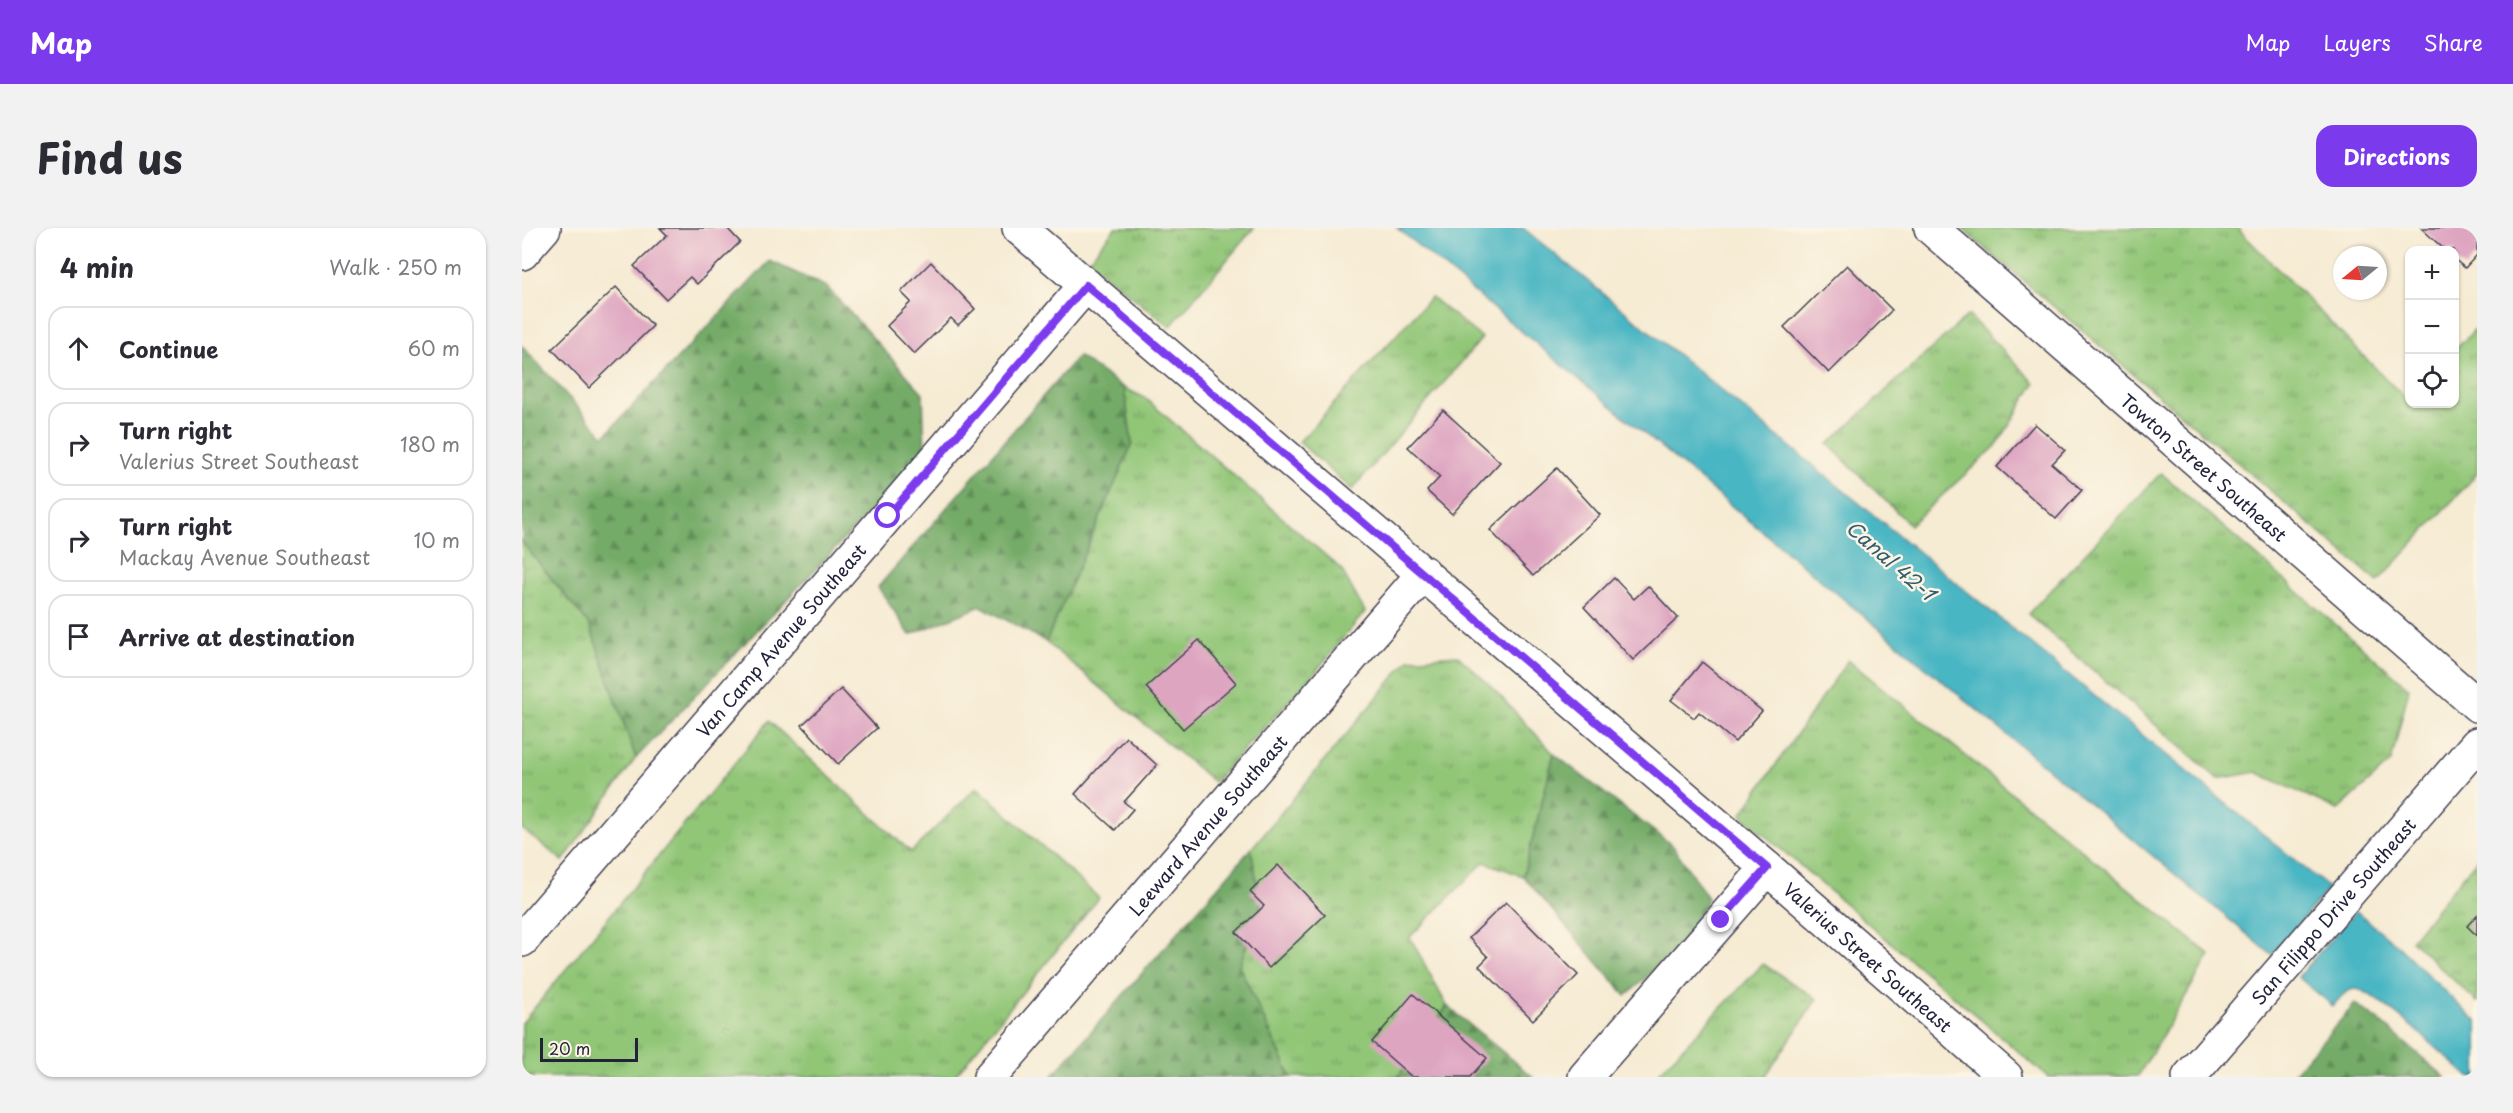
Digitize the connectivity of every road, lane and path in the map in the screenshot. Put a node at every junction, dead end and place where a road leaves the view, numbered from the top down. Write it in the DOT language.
graph roads {
  1 [pos="544,228"];
  2 [pos="1019,228"];
  3 [pos="1931,228"];
  4 [pos="522,253"];
  5 [pos="1086,285"];
  6 [pos="1424,573"];
  7 [pos="2477,705"];
  8 [pos="2477,744"];
  9 [pos="1767,868"];
  10 [pos="522,940"];
  11 [pos="990,1077"];
  12 [pos="1585,1077"];
  13 [pos="2006,1077"];
  14 [pos="2189,1077"];
  1 -- 4 [label="street"];
  2 -- 5 [label="street, Valerius Street Southeast"];
  3 -- 7 [label="street, Towton Street Southeast"];
  5 -- 6 [label="street, Valerius Street Southeast"];
  5 -- 10 [label="street, Van Camp Avenue Southeast"];
  6 -- 9 [label="street, Valerius Street Southeast"];
  6 -- 11 [label="street, Leeward Avenue Southeast"];
  8 -- 14 [label="street, San Filippo Drive Southeast"];
  9 -- 12 [label="street"];
  9 -- 13 [label="street, Valerius Street Southeast"];
}
